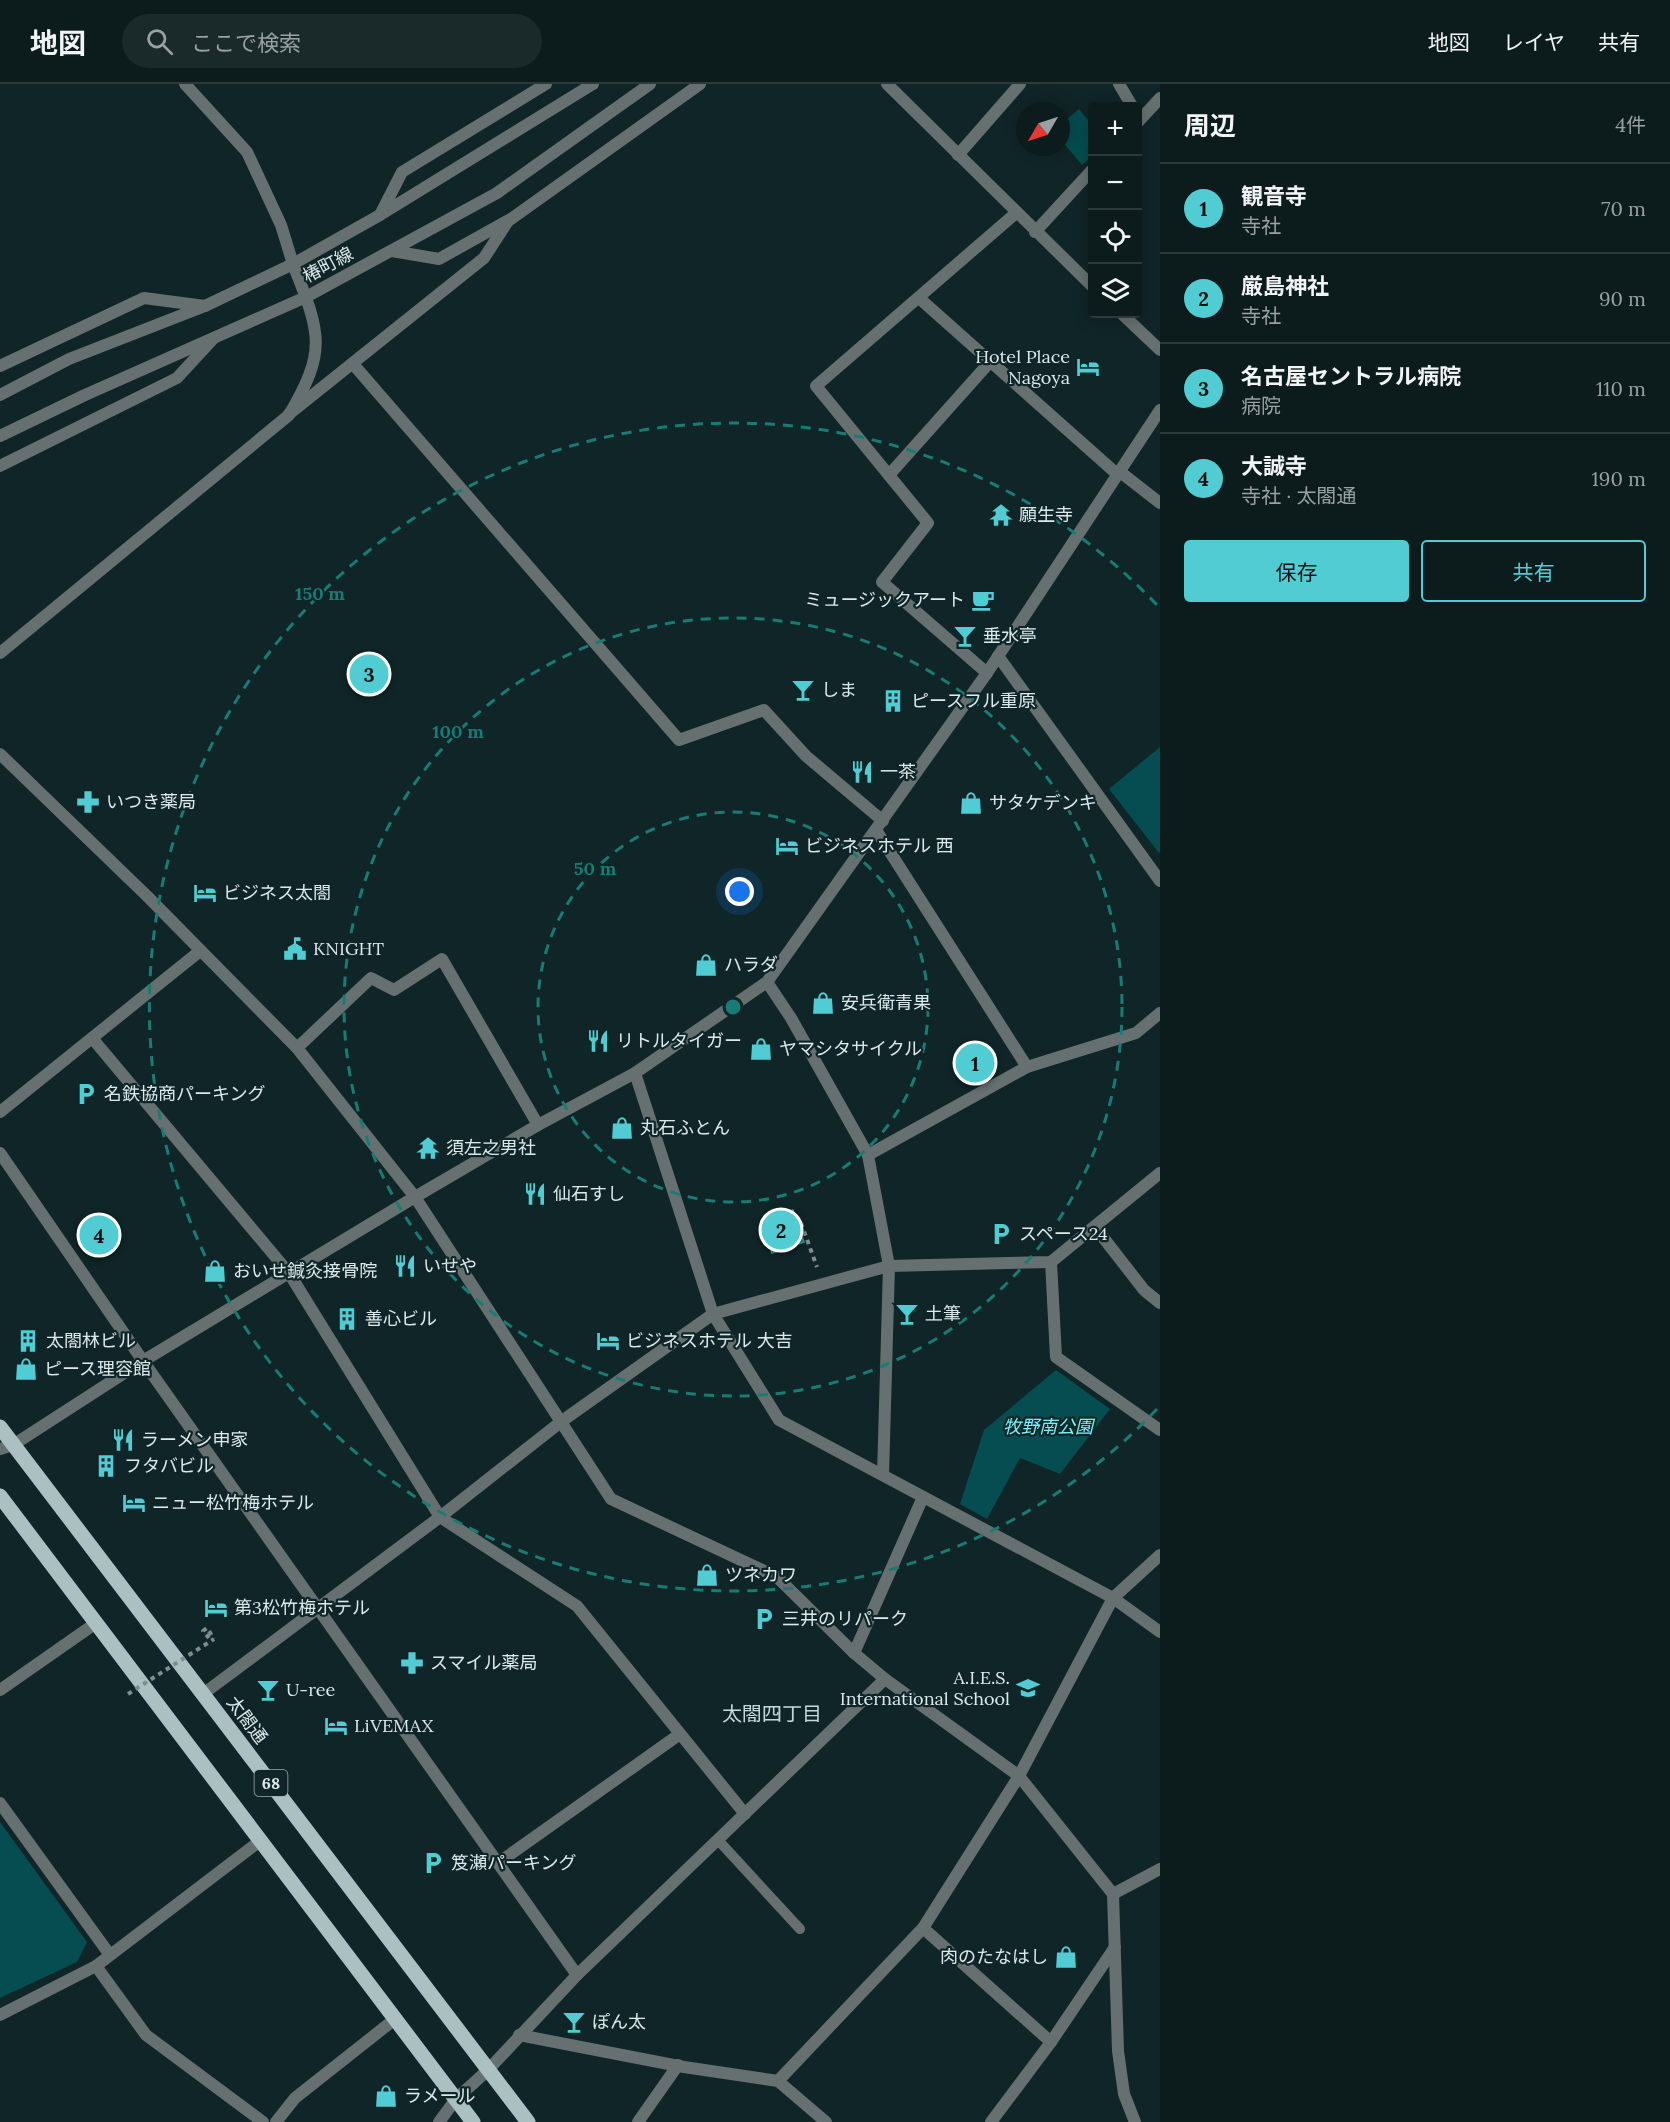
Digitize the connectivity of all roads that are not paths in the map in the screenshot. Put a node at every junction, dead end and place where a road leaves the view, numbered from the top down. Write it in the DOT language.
graph roads {
  1 [pos="185,84"];
  2 [pos="546,84"];
  3 [pos="593,84"];
  4 [pos="650,84"];
  5 [pos="700,84"];
  6 [pos="887,84"];
  7 [pos="1119,84"];
  8 [pos="1017,85"];
  9 [pos="1160,98"];
  10 [pos="1130,102"];
  11 [pos="1142,116"];
  12 [pos="958,155"];
  13 [pos="1088,174"];
  14 [pos="1016,213"];
  15 [pos="380,215"];
  16 [pos="508,221"];
  17 [pos="1035,232"];
  18 [pos="392,250"];
  19 [pos="293,264"];
  20 [pos="1088,282"];
  21 [pos="306,297"];
  22 [pos="919,298"];
  23 [pos="205,306"];
  24 [pos="1126,318"];
  25 [pos="214,338"];
  26 [pos="1160,350"];
  27 [pos="989,363"];
  28 [pos="353,364"];
  29 [pos="0,366"];
  30 [pos="0,395"];
  31 [pos="1160,410"];
  32 [pos="289,415"];
  33 [pos="0,436"];
  34 [pos="0,466"];
  35 [pos="1118,472"];
  36 [pos="889,475"];
  37 [pos="1160,503"];
  38 [pos="0,653"];
  39 [pos="998,656"];
  40 [pos="987,673"];
  41 [pos="0,754"];
  42 [pos="880,826"];
  43 [pos="1160,881"];
  44 [pos="200,951"];
  45 [pos="767,982"];
  46 [pos="1160,1013"];
  47 [pos="92,1038"];
  48 [pos="297,1048"];
  49 [pos="1027,1067"];
  50 [pos="635,1073"];
  51 [pos="0,1112"];
  52 [pos="538,1125"];
  53 [pos="0,1153"];
  54 [pos="868,1155"];
  55 [pos="1160,1173"];
  56 [pos="415,1197"];
  57 [pos="1095,1227"];
  58 [pos="1051,1262"];
  59 [pos="889,1266"];
  60 [pos="289,1273"];
  61 [pos="1160,1303"];
  62 [pos="713,1314"];
  63 [pos="143,1361"];
  64 [pos="562,1421"];
  65 [pos="0,1427"];
  66 [pos="1160,1430"];
  67 [pos="7,1447"];
  68 [pos="883,1475"];
  69 [pos="0,1496"];
  70 [pos="923,1497"];
  71 [pos="440,1517"];
  72 [pos="1160,1555"];
  73 [pos="1113,1599"];
  74 [pos="319,1608"];
  75 [pos="96,1623"];
  76 [pos="1160,1632"];
  77 [pos="854,1653"];
  78 [pos="885,1679"];
  79 [pos="0,1690"];
  80 [pos="203,1694"];
  81 [pos="680,1734"];
  82 [pos="1018,1776"];
  83 [pos="0,1803"];
  84 [pos="745,1814"];
  85 [pos="260,1840"];
  86 [pos="718,1840"];
  87 [pos="498,1863"];
  88 [pos="1160,1869"];
  89 [pos="1113,1893"];
  90 [pos="923,1928"];
  91 [pos="800,1929"];
  92 [pos="1116,1947"];
  93 [pos="110,1955"];
  94 [pos="96,1966"];
  95 [pos="577,1975"];
  96 [pos="0,2015"];
  97 [pos="395,2019"];
  98 [pos="519,2035"];
  99 [pos="1051,2042"];
  100 [pos="678,2066"];
  101 [pos="488,2070"];
  102 [pos="778,2081"];
  103 [pos="456,2099"];
  104 [pos="822,2121"];
  105 [pos="263,2122"];
  106 [pos="276,2122"];
  107 [pos="439,2122"];
  108 [pos="473,2122"];
  109 [pos="528,2122"];
  110 [pos="638,2122"];
  111 [pos="991,2122"];
  112 [pos="1135,2122"];
  1 -- 19 [label="street"];
  2 -- 15 [label="street"];
  3 -- 15 [label="street, 椿町線"];
  4 -- 18 [label="street, 椿町線"];
  5 -- 16 [label="street"];
  6 -- 12 [label="street"];
  7 -- 10 [label="street"];
  8 -- 12 [label="street"];
  9 -- 11 [label="street"];
  12 -- 14 [label="street"];
  13 -- 17 [label="street"];
  14 -- 17 [label="street"];
  14 -- 22 [label="street"];
  15 -- 19 [label="street, 椿町線"];
  16 -- 18 [label="street"];
  16 -- 28 [label="street"];
  17 -- 20 [label="street"];
  18 -- 21 [label="street, 椿町線"];
  19 -- 21 [label="street"];
  19 -- 23 [label="street, 椿町線"];
  21 -- 25 [label="street, 椿町線"];
  21 -- 32 [label="street"];
  22 -- 27 [label="street"];
  22 -- 36 [label="street"];
  23 -- 29 [label="street"];
  23 -- 30 [label="street, 椿町線"];
  24 -- 26 [label="street"];
  25 -- 33 [label="street, 椿町線"];
  25 -- 34 [label="street"];
  27 -- 35 [label="street"];
  27 -- 36 [label="street"];
  28 -- 32 [label="street"];
  28 -- 42 [label="street"];
  31 -- 35 [label="street"];
  32 -- 38 [label="street"];
  35 -- 37 [label="street"];
  35 -- 39 [label="street"];
  36 -- 40 [label="street"];
  39 -- 40 [label="street"];
  39 -- 43 [label="street"];
  40 -- 42 [label="street"];
  41 -- 44 [label="street"];
  42 -- 45 [label="street"];
  42 -- 49 [label="street"];
  44 -- 47 [label="street"];
  44 -- 48 [label="street"];
  45 -- 50 [label="street"];
  45 -- 54 [label="street"];
  46 -- 49 [label="street"];
  47 -- 51 [label="street"];
  47 -- 60 [label="street"];
  48 -- 52 [label="street"];
  48 -- 56 [label="street"];
  49 -- 54 [label="street"];
  50 -- 52 [label="street"];
  50 -- 62 [label="street"];
  52 -- 56 [label="street"];
  53 -- 63 [label="street"];
  54 -- 59 [label="street"];
  55 -- 57 [label="street"];
  56 -- 60 [label="street"];
  56 -- 64 [label="street"];
  57 -- 58 [label="street"];
  57 -- 61 [label="street"];
  58 -- 59 [label="street"];
  58 -- 66 [label="street"];
  59 -- 62 [label="street"];
  59 -- 68 [label="street"];
  60 -- 63 [label="street"];
  60 -- 71 [label="street"];
  62 -- 64 [label="street"];
  62 -- 68 [label="street"];
  63 -- 67 [label="street"];
  63 -- 74 [label="street"];
  64 -- 71 [label="street"];
  64 -- 77 [label="street"];
  65 -- 67 [label="main road, 太閤通 / 68"];
  67 -- 80 [label="main road, 太閤通 / 68"];
  68 -- 70 [label="street"];
  69 -- 75 [label="main road, 68"];
  70 -- 73 [label="street"];
  70 -- 77 [label="street"];
  71 -- 74 [label="street"];
  71 -- 81 [label="street"];
  72 -- 73 [label="street"];
  73 -- 76 [label="street"];
  73 -- 82 [label="street"];
  74 -- 80 [label="street"];
  74 -- 87 [label="street"];
  75 -- 79 [label="street"];
  75 -- 85 [label="main road, 68"];
  77 -- 78 [label="street"];
  78 -- 82 [label="street"];
  78 -- 84 [label="street"];
  80 -- 101 [label="main road, 太閤通 / 68"];
  81 -- 84 [label="street"];
  81 -- 87 [label="street"];
  82 -- 89 [label="street"];
  82 -- 90 [label="street"];
  83 -- 93 [label="street"];
  84 -- 86 [label="street"];
  85 -- 93 [label="street"];
  85 -- 97 [label="main road, 68"];
  86 -- 91 [label="lane"];
  86 -- 95 [label="street"];
  87 -- 95 [label="street"];
  88 -- 89 [label="street"];
  89 -- 92 [label="street"];
  90 -- 99 [label="street"];
  90 -- 102 [label="street"];
  92 -- 99 [label="street"];
  92 -- 112 [label="street"];
  93 -- 94 [label="street"];
  94 -- 96 [label="street"];
  94 -- 105 [label="street"];
  95 -- 98 [label="street"];
  97 -- 103 [label="main road, 68"];
  97 -- 106 [label="street"];
  98 -- 100 [label="street"];
  98 -- 101 [label="street"];
  99 -- 111 [label="street"];
  100 -- 102 [label="street"];
  100 -- 110 [label="street"];
  101 -- 103 [label="street"];
  101 -- 109 [label="main road, 太閤通 / 68"];
  102 -- 104 [label="street"];
  103 -- 107 [label="street"];
  103 -- 108 [label="main road, 68"];
}
